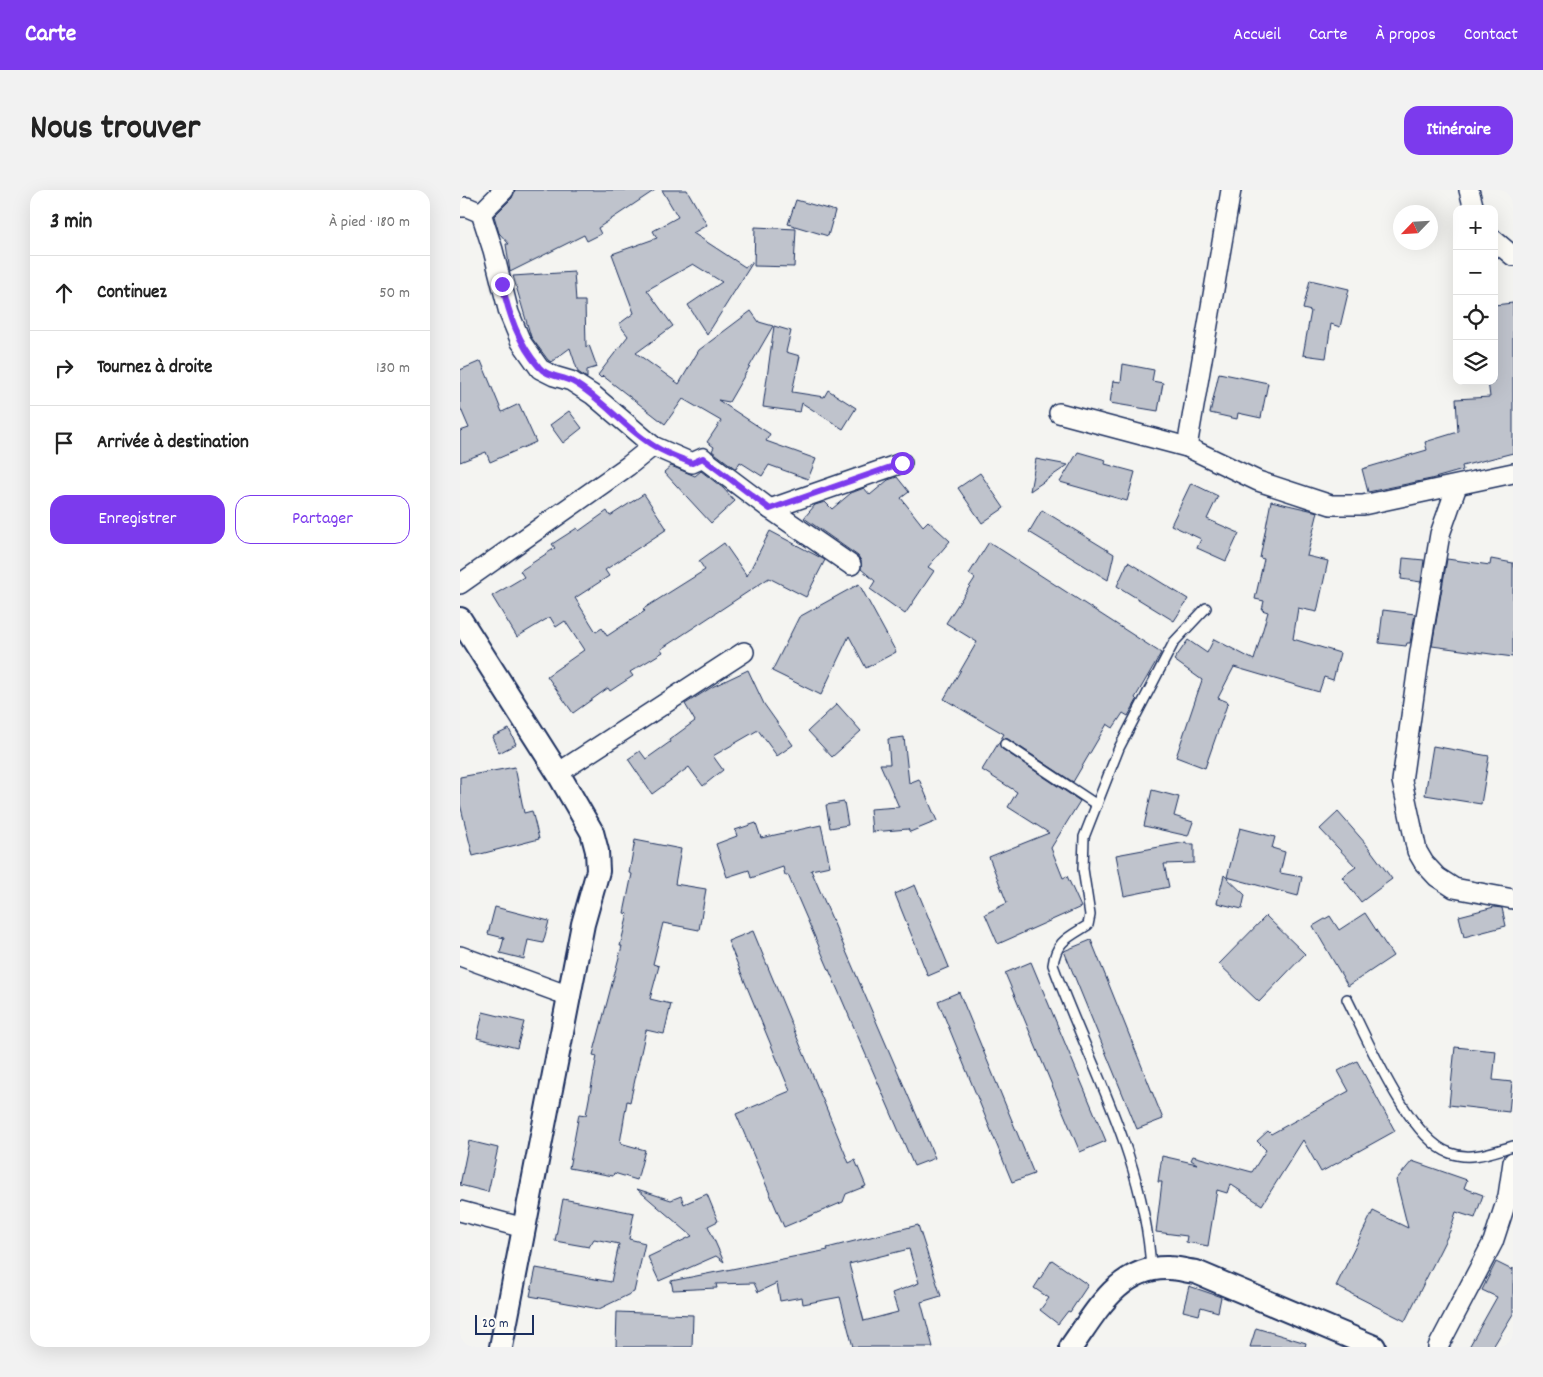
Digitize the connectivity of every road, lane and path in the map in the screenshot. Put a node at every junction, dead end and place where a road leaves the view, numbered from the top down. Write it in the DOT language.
graph roads {
  1 [pos="504,190"];
  2 [pos="1231,190"];
  3 [pos="1469,190"];
  4 [pos="1473,205"];
  5 [pos="460,207"];
  6 [pos="481,213"];
  7 [pos="1498,243"];
  8 [pos="1513,256"];
  9 [pos="1059,412"];
  10 [pos="653,446"];
  11 [pos="1187,447"];
  12 [pos="902,463"];
  13 [pos="1513,473"];
  14 [pos="1457,486"];
  15 [pos="770,509"];
  16 [pos="851,565"];
  17 [pos="460,584"];
  18 [pos="1206,608"];
  19 [pos="460,619"];
  20 [pos="744,652"];
  21 [pos="1005,744"];
  22 [pos="558,773"];
  23 [pos="1097,805"];
  24 [pos="1513,898"];
  25 [pos="460,956"];
  26 [pos="569,996"];
  27 [pos="1347,999"];
  28 [pos="1513,1146"];
  29 [pos="1513,1162"];
  30 [pos="460,1211"];
  31 [pos="524,1228"];
  32 [pos="1151,1269"];
  33 [pos="501,1347"];
  34 [pos="1071,1347"];
  35 [pos="1374,1347"];
  36 [pos="1438,1347"];
  1 -- 6 [label="street"];
  2 -- 11 [label="street"];
  3 -- 4 [label="street"];
  5 -- 6 [label="street"];
  6 -- 10 [label="street"];
  7 -- 8 [label="street"];
  9 -- 11 [label="street"];
  10 -- 15 [label="street"];
  10 -- 17 [label="street"];
  11 -- 14 [label="street"];
  12 -- 15 [label="street"];
  13 -- 14 [label="street"];
  14 -- 24 [label="street"];
  15 -- 16 [label="street"];
  18 -- 23 [label="lane"];
  19 -- 22 [label="street"];
  20 -- 22 [label="street"];
  21 -- 23 [label="lane"];
  22 -- 26 [label="street"];
  23 -- 32 [label="lane"];
  25 -- 26 [label="street"];
  26 -- 31 [label="street"];
  27 -- 28 [label="lane"];
  29 -- 36 [label="street"];
  30 -- 31 [label="street"];
  31 -- 33 [label="street"];
  32 -- 34 [label="street"];
  32 -- 35 [label="street"];
}
